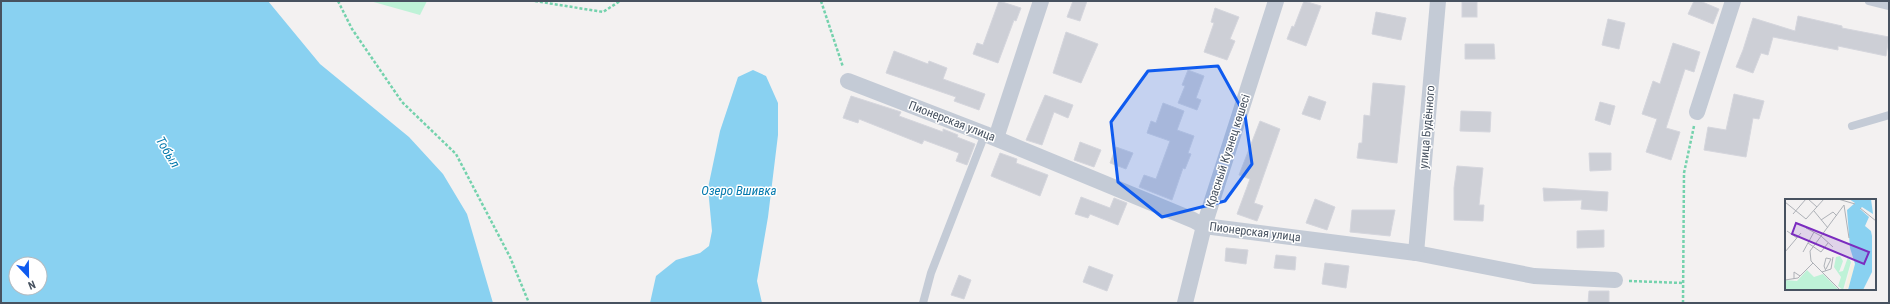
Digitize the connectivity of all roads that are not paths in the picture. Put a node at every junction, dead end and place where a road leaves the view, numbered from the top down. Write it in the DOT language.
graph roads {
  1 [pos="1041,1"];
  2 [pos="1276,1"];
  3 [pos="1438,1"];
  4 [pos="1733,1"];
  5 [pos="1869,1"];
  6 [pos="1889,6"];
  7 [pos="848,81"];
  8 [pos="1697,112"];
  9 [pos="1889,115"];
  10 [pos="1852,126"];
  11 [pos="990,136"];
  12 [pos="1204,226"];
  13 [pos="1416,253"];
  14 [pos="1615,280"];
  15 [pos="923,303"];
  16 [pos="1185,303"];
  1 -- 11 [label="street"];
  2 -- 12 [label="street, Красный Кузнец көшесі"];
  3 -- 13 [label="street, улица Будённого"];
  4 -- 8 [label="street"];
  5 -- 6 [label="lane"];
  7 -- 11 [label="street, Пионерская улица"];
  9 -- 10 [label="lane"];
  11 -- 12 [label="street, Пионерская улица"];
  11 -- 15 [label="lane"];
  12 -- 13 [label="street, Пионерская улица"];
  12 -- 16 [label="street, Красный Кузнец көшесі"];
  13 -- 14 [label="street, Пионерская улица"];
}
